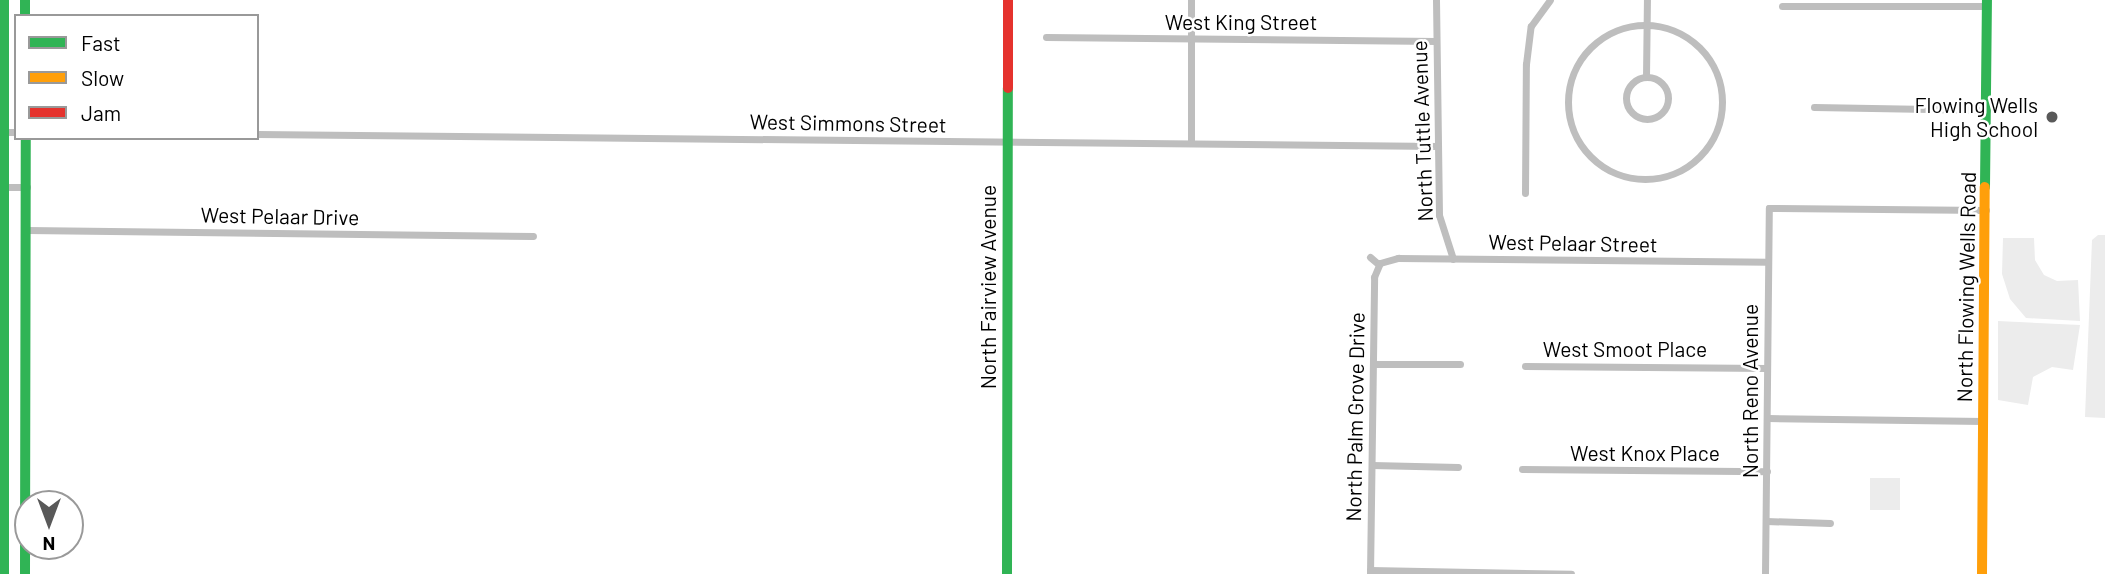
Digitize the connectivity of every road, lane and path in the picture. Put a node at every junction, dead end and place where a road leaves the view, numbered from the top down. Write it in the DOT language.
graph roads {
  1 [pos="4,0"];
  2 [pos="1007,0"];
  3 [pos="1191,0"];
  4 [pos="1436,0"];
  5 [pos="1550,0"];
  6 [pos="1647,0"];
  7 [pos="1987,3"];
  8 [pos="1782,6"];
  9 [pos="1646,24"];
  10 [pos="1046,37"];
  11 [pos="1191,39"];
  12 [pos="1436,41"];
  13 [pos="1646,77"];
  14 [pos="1814,107"];
  15 [pos="1987,110"];
  16 [pos="4,132"];
  17 [pos="14,132"];
  18 [pos="259,134"];
  19 [pos="26,140"];
  20 [pos="1009,143"];
  21 [pos="1191,143"];
  22 [pos="1438,146"];
  23 [pos="2,187"];
  24 [pos="27,187"];
  25 [pos="1525,193"];
  26 [pos="1986,210"];
  27 [pos="27,230"];
  28 [pos="533,236"];
  29 [pos="1370,257"];
  30 [pos="1453,259"];
  31 [pos="1768,262"];
  32 [pos="1379,264"];
  33 [pos="1374,364"];
  34 [pos="1460,364"];
  35 [pos="1525,366"];
  36 [pos="1767,368"];
  37 [pos="1768,418"];
  38 [pos="1983,421"];
  39 [pos="4,436"];
  40 [pos="25,436"];
  41 [pos="1372,465"];
  42 [pos="1458,467"];
  43 [pos="1522,470"];
  44 [pos="1767,471"];
  45 [pos="1766,522"];
  46 [pos="1830,523"];
  47 [pos="1370,572"];
  48 [pos="4,574"];
  49 [pos="25,574"];
  50 [pos="1007,574"];
  51 [pos="1572,574"];
  52 [pos="1765,574"];
  53 [pos="1982,574"];
  1 -- 16 [label="main road"];
  2 -- 20 [label="main road, North Fairview Avenue"];
  3 -- 11 [label="street"];
  4 -- 12 [label="street, North Tuttle Avenue"];
  5 -- 25 [label="street"];
  6 -- 9 [label="street"];
  7 -- 8 [label="street"];
  7 -- 15 [label="main road, North Flowing Wells Road"];
  9 -- 9 [label="street"];
  9 -- 13 [label="street"];
  10 -- 11 [label="street, West King Street"];
  11 -- 12 [label="street, West King Street"];
  11 -- 21 [label="street"];
  12 -- 22 [label="street, North Tuttle Avenue"];
  13 -- 13 [label="street"];
  14 -- 15 [label="street"];
  15 -- 26 [label="main road, North Flowing Wells Road"];
  16 -- 17 [label="street"];
  16 -- 23 [label="main road"];
  18 -- 20 [label="street, West Simmons Street"];
  19 -- 24 [label="main road"];
  20 -- 21 [label="street, West Simmons Street"];
  20 -- 50 [label="main road, North Fairview Avenue"];
  21 -- 22 [label="street, West Simmons Street"];
  22 -- 30 [label="street, North Tuttle Avenue"];
  23 -- 24 [label="street"];
  23 -- 39 [label="main road"];
  24 -- 27 [label="main road"];
  26 -- 31 [label="street, North Reno Avenue"];
  26 -- 38 [label="main road, North Flowing Wells Road"];
  27 -- 28 [label="street, West Pelaar Drive"];
  27 -- 40 [label="main road"];
  29 -- 32 [label="street"];
  30 -- 31 [label="street, West Pelaar Street"];
  30 -- 32 [label="street, West Pelaar Street"];
  31 -- 36 [label="street, North Reno Avenue"];
  32 -- 33 [label="street, North Palm Grove Drive"];
  33 -- 34 [label="street"];
  33 -- 41 [label="street, North Palm Grove Drive"];
  35 -- 36 [label="street, West Smoot Place"];
  36 -- 37 [label="street, North Reno Avenue"];
  37 -- 38 [label="street"];
  37 -- 44 [label="street, North Reno Avenue"];
  38 -- 53 [label="main road, North Flowing Wells Road"];
  39 -- 40 [label="main road"];
  39 -- 48 [label="main road"];
  40 -- 49 [label="main road"];
  41 -- 42 [label="street"];
  41 -- 47 [label="street, North Palm Grove Drive"];
  43 -- 44 [label="street, West Knox Place"];
  44 -- 45 [label="street, North Reno Avenue"];
  45 -- 46 [label="street"];
  45 -- 52 [label="street, North Reno Avenue"];
  47 -- 51 [label="street"];
}
